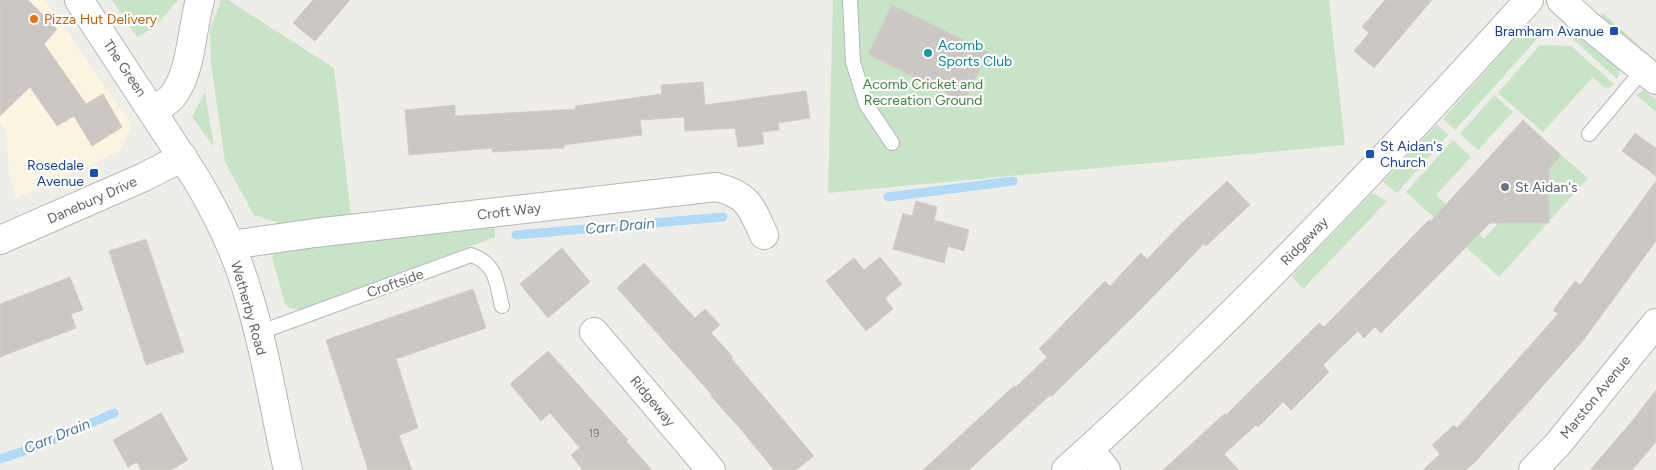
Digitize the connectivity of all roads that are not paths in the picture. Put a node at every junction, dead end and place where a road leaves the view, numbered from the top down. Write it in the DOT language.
graph roads {
  1 [pos="79,0"];
  2 [pos="200,0"];
  3 [pos="850,0"];
  4 [pos="1529,0"];
  5 [pos="1561,0"];
  6 [pos="1649,75"];
  7 [pos="154,111"];
  8 [pos="1589,134"];
  9 [pos="892,143"];
  10 [pos="183,157"];
  11 [pos="764,235"];
  12 [pos="0,240"];
  13 [pos="231,245"];
  14 [pos="502,306"];
  15 [pos="1656,323"];
  16 [pos="594,332"];
  17 [pos="258,333"];
  18 [pos="1097,460"];
  19 [pos="288,470"];
  20 [pos="711,470"];
  21 [pos="1066,470"];
  22 [pos="1533,470"];
  1 -- 7 [label="street, The Green"];
  2 -- 7 [label="street, The Green"];
  3 -- 9 [label="lane"];
  4 -- 18 [label="street, Ridgeway"];
  5 -- 6 [label="street"];
  6 -- 8 [label="lane"];
  7 -- 10 [label="street, The Green"];
  10 -- 12 [label="street, Danebury Drive"];
  10 -- 13 [label="street, Wetherby Road"];
  11 -- 13 [label="street, Croft Way"];
  13 -- 17 [label="street, Wetherby Road"];
  14 -- 17 [label="lane, Croftside"];
  15 -- 22 [label="street, Marston Avenue"];
  16 -- 20 [label="street, Ridgeway"];
  17 -- 19 [label="street, Wetherby Road"];
  18 -- 21 [label="street, Ridgeway"];
}
